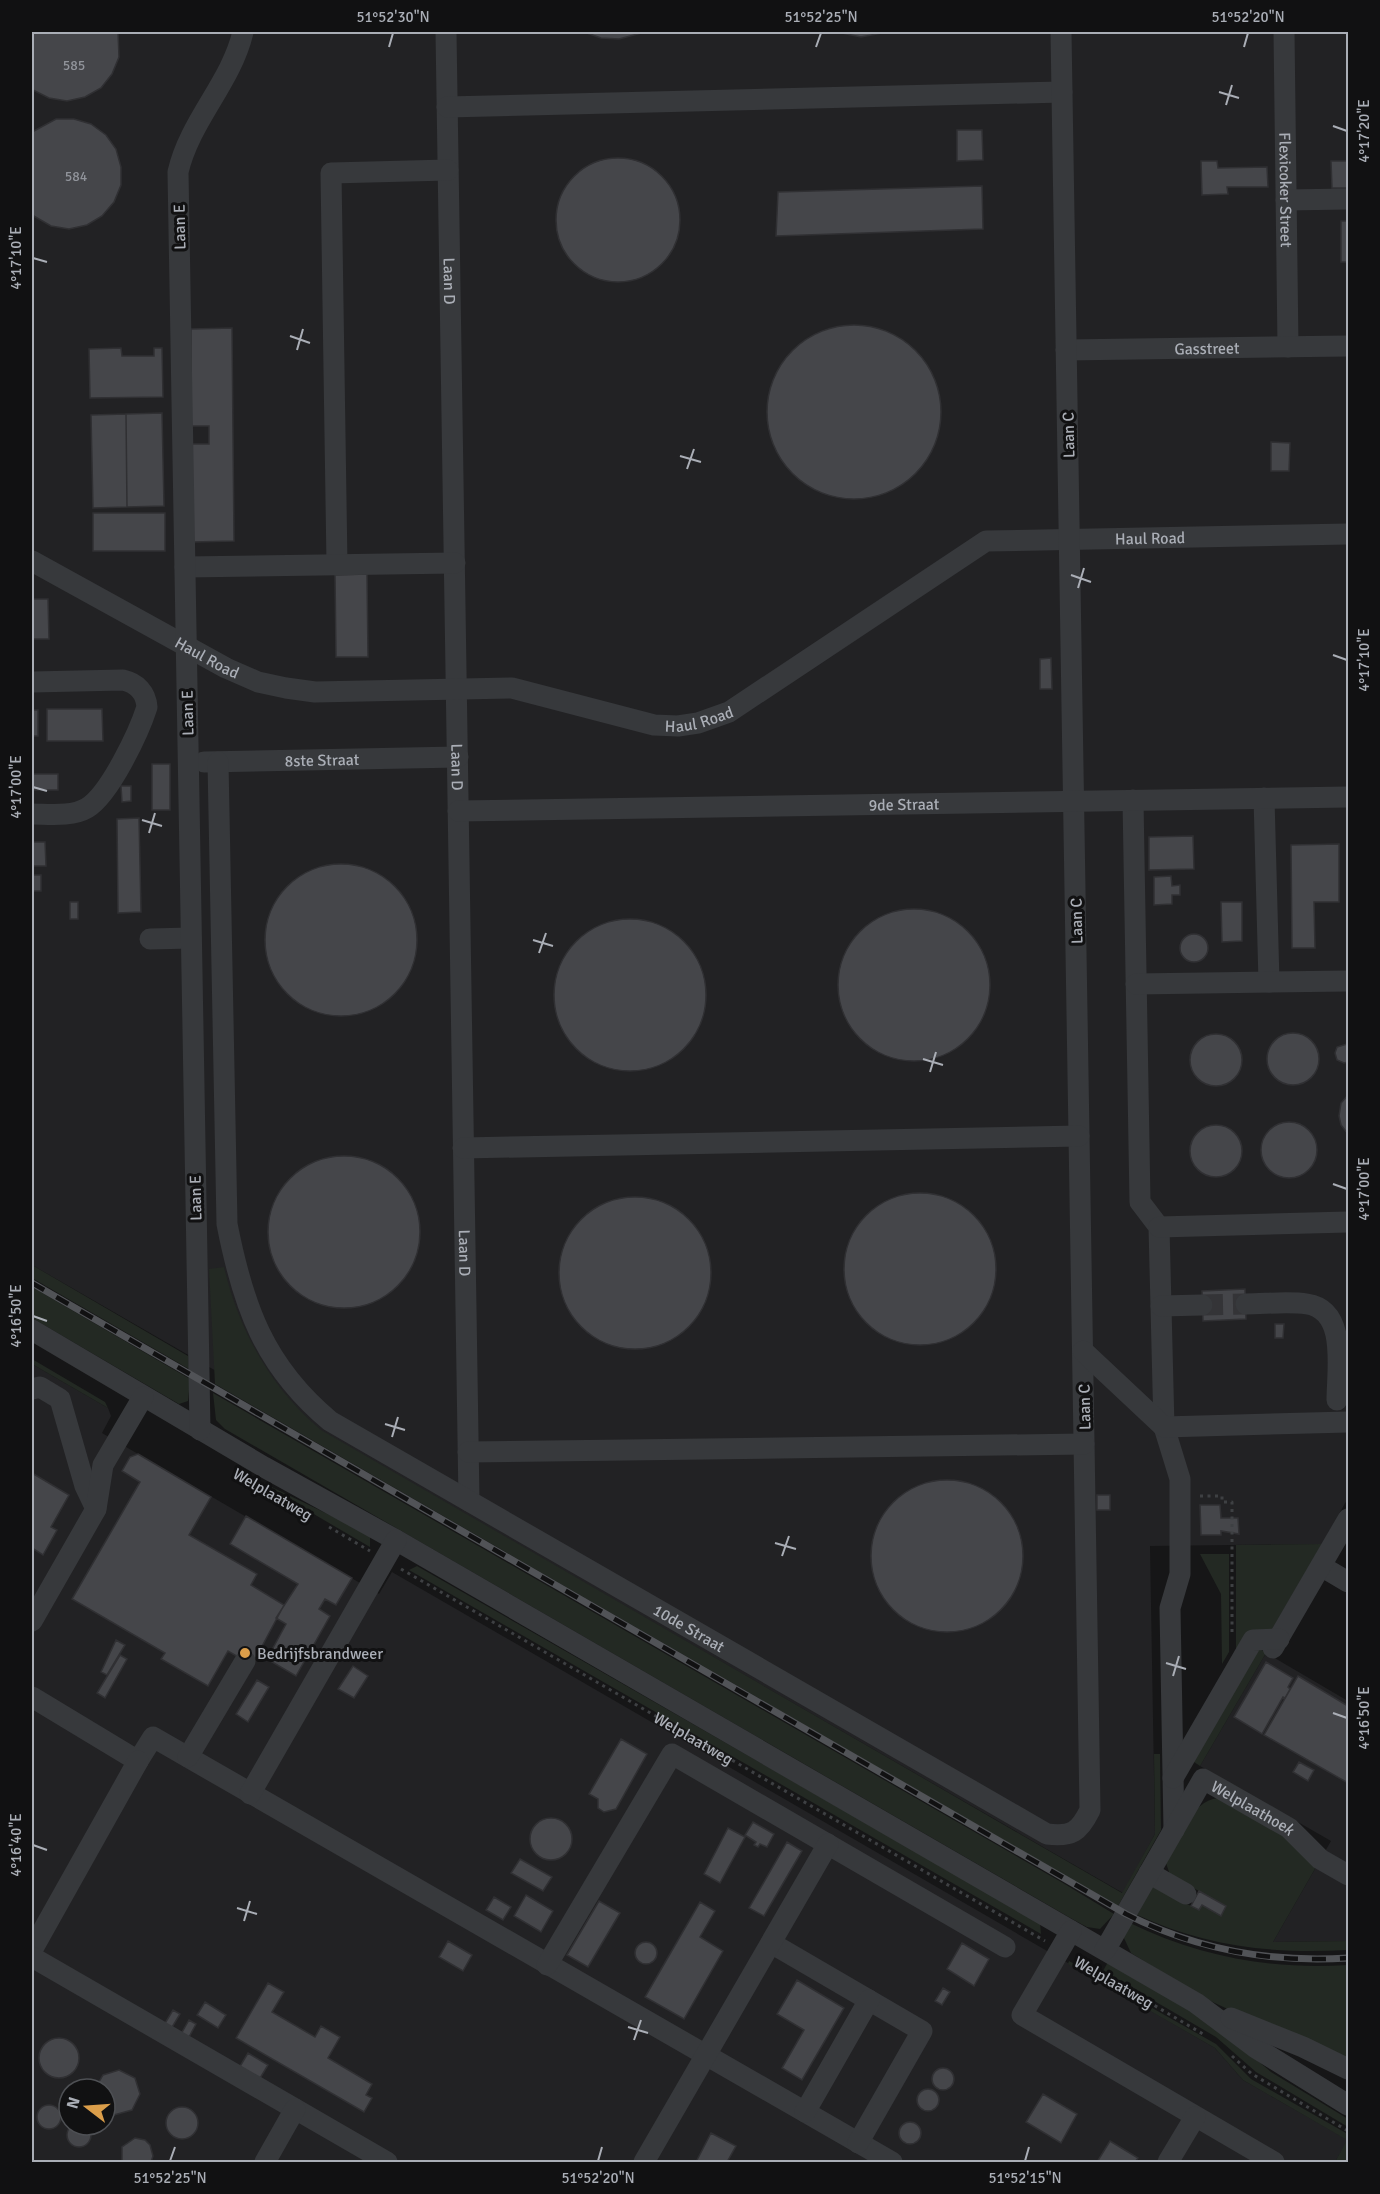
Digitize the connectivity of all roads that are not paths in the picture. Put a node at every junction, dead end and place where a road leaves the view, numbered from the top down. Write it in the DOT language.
graph roads {
  1 [pos="243,32"];
  2 [pos="446,32"];
  3 [pos="1061,32"];
  4 [pos="1284,32"];
  5 [pos="1062,92"];
  6 [pos="447,107"];
  7 [pos="448,170"];
  8 [pos="1348,199"];
  9 [pos="1286,200"];
  10 [pos="1348,346"];
  11 [pos="1288,347"];
  12 [pos="1066,350"];
  13 [pos="1348,534"];
  14 [pos="1070,540"];
  15 [pos="32,561"];
  16 [pos="454,563"];
  17 [pos="337,565"];
  18 [pos="185,567"];
  19 [pos="186,647"];
  20 [pos="32,682"];
  21 [pos="459,689"];
  22 [pos="458,757"];
  23 [pos="218,762"];
  24 [pos="188,763"];
  25 [pos="1348,797"];
  26 [pos="1264,798"];
  27 [pos="1133,800"];
  28 [pos="1074,801"];
  29 [pos="458,811"];
  30 [pos="32,814"];
  31 [pos="191,938"];
  32 [pos="150,939"];
  33 [pos="1348,981"];
  34 [pos="1269,982"];
  35 [pos="1136,984"];
  36 [pos="1079,1136"];
  37 [pos="464,1148"];
  38 [pos="1348,1222"];
  39 [pos="1159,1227"];
  40 [pos="1246,1304"];
  41 [pos="1202,1305"];
  42 [pos="1161,1306"];
  43 [pos="32,1330"];
  44 [pos="1083,1351"];
  45 [pos="1348,1382"];
  46 [pos="32,1389"];
  47 [pos="143,1396"];
  48 [pos="1337,1400"];
  49 [pos="1343,1422"];
  50 [pos="1164,1427"];
  51 [pos="201,1430"];
  52 [pos="1084,1444"];
  53 [pos="468,1452"];
  54 [pos="469,1501"];
  55 [pos="96,1509"];
  56 [pos="1348,1519"];
  57 [pos="396,1540"];
  58 [pos="1321,1566"];
  59 [pos="1348,1582"];
  60 [pos="32,1621"];
  61 [pos="245,1661"];
  62 [pos="32,1697"];
  63 [pos="188,1757"];
  64 [pos="138,1761"];
  65 [pos="1173,1779"];
  66 [pos="250,1794"];
  67 [pos="1174,1830"];
  68 [pos="1047,1834"];
  69 [pos="828,1844"];
  70 [pos="1149,1873"];
  71 [pos="1348,1875"];
  72 [pos="1186,1894"];
  73 [pos="1071,1931"];
  74 [pos="771,1943"];
  75 [pos="1005,1947"];
  76 [pos="32,1950"];
  77 [pos="1105,1950"];
  78 [pos="32,1957"];
  79 [pos="548,1965"];
  80 [pos="869,2000"];
  81 [pos="1196,2003"];
  82 [pos="706,2056"];
  83 [pos="1348,2069"];
  84 [pos="1348,2104"];
  85 [pos="295,2109"];
  86 [pos="805,2112"];
  87 [pos="1195,2116"];
  88 [pos="858,2143"];
  89 [pos="1240,2154"];
  90 [pos="264,2163"];
  91 [pos="387,2163"];
  92 [pos="644,2163"];
  93 [pos="892,2163"];
  94 [pos="1168,2163"];
  95 [pos="1274,2163"];
  1 -- 18 [label="street, Laan E"];
  2 -- 6 [label="street, Laan D"];
  3 -- 5 [label="street, Laan C"];
  4 -- 9 [label="street, Flexicoker Street"];
  5 -- 6 [label="street"];
  5 -- 12 [label="street, Laan C"];
  6 -- 7 [label="street, Laan D"];
  7 -- 16 [label="street, Laan D"];
  7 -- 17 [label="street"];
  8 -- 9 [label="street"];
  9 -- 11 [label="street, Flexicoker Street"];
  10 -- 11 [label="street, Gasstreet"];
  11 -- 12 [label="street, Gasstreet"];
  12 -- 14 [label="street, Laan C"];
  13 -- 14 [label="street, Haul Road"];
  14 -- 21 [label="street, Haul Road"];
  14 -- 28 [label="street, Laan C"];
  15 -- 19 [label="street, Haul Road"];
  16 -- 17 [label="street"];
  16 -- 21 [label="street, Laan D"];
  17 -- 18 [label="street"];
  18 -- 19 [label="street, Laan E"];
  19 -- 21 [label="street, Haul Road"];
  19 -- 24 [label="street, Laan E"];
  20 -- 30 [label="street"];
  21 -- 22 [label="street, Laan D"];
  22 -- 23 [label="street, 8ste Straat"];
  22 -- 29 [label="street, Laan D"];
  23 -- 24 [label="street, 8ste Straat"];
  23 -- 54 [label="street, 10de Straat"];
  24 -- 31 [label="street, Laan E"];
  25 -- 26 [label="street, 9de Straat"];
  26 -- 27 [label="street, 9de Straat"];
  26 -- 34 [label="street"];
  27 -- 28 [label="street, 9de Straat"];
  27 -- 35 [label="street"];
  28 -- 29 [label="street, 9de Straat"];
  28 -- 36 [label="street, Laan C"];
  29 -- 37 [label="street, Laan D"];
  31 -- 32 [label="street"];
  31 -- 51 [label="street, Laan E"];
  33 -- 34 [label="street"];
  34 -- 35 [label="street"];
  35 -- 39 [label="street"];
  36 -- 37 [label="street"];
  36 -- 44 [label="street, Laan C"];
  37 -- 53 [label="street, Laan D"];
  38 -- 39 [label="street"];
  39 -- 42 [label="street"];
  40 -- 48 [label="street"];
  41 -- 42 [label="street"];
  42 -- 50 [label="street"];
  43 -- 47 [label="street, Welplaatweg"];
  44 -- 50 [label="street"];
  44 -- 52 [label="street, Laan C"];
  45 -- 48 [label="street"];
  46 -- 55 [label="street"];
  47 -- 51 [label="street, Welplaatweg"];
  47 -- 55 [label="street"];
  48 -- 49 [label="street"];
  49 -- 50 [label="street"];
  50 -- 65 [label="street"];
  51 -- 57 [label="street, Welplaatweg"];
  52 -- 53 [label="street"];
  52 -- 68 [label="street, Laan C"];
  53 -- 54 [label="street, Laan D"];
  54 -- 68 [label="street, 10de Straat"];
  55 -- 60 [label="street"];
  56 -- 58 [label="street"];
  57 -- 66 [label="street"];
  57 -- 73 [label="street, Welplaatweg"];
  58 -- 59 [label="street"];
  58 -- 65 [label="street"];
  61 -- 63 [label="street"];
  62 -- 64 [label="street"];
  63 -- 64 [label="street"];
  63 -- 66 [label="street"];
  64 -- 76 [label="street"];
  65 -- 67 [label="street"];
  66 -- 79 [label="street"];
  67 -- 70 [label="street, Welplaathoek"];
  67 -- 71 [label="street, Welplaathoek"];
  69 -- 74 [label="street"];
  69 -- 75 [label="street"];
  69 -- 79 [label="street"];
  70 -- 72 [label="street"];
  70 -- 77 [label="street, Welplaathoek"];
  73 -- 77 [label="street, Welplaatweg"];
  73 -- 87 [label="street"];
  74 -- 80 [label="street"];
  74 -- 82 [label="street"];
  77 -- 81 [label="street, Welplaatweg"];
  78 -- 85 [label="street"];
  79 -- 82 [label="street"];
  80 -- 86 [label="street"];
  80 -- 88 [label="street"];
  81 -- 83 [label="street, Welplaatweg"];
  81 -- 84 [label="street, Welplaatweg"];
  82 -- 86 [label="street"];
  82 -- 92 [label="street"];
  85 -- 90 [label="street"];
  85 -- 91 [label="street"];
  86 -- 88 [label="street"];
  87 -- 89 [label="street"];
  87 -- 94 [label="street"];
  88 -- 93 [label="street"];
  89 -- 95 [label="street"];
}
